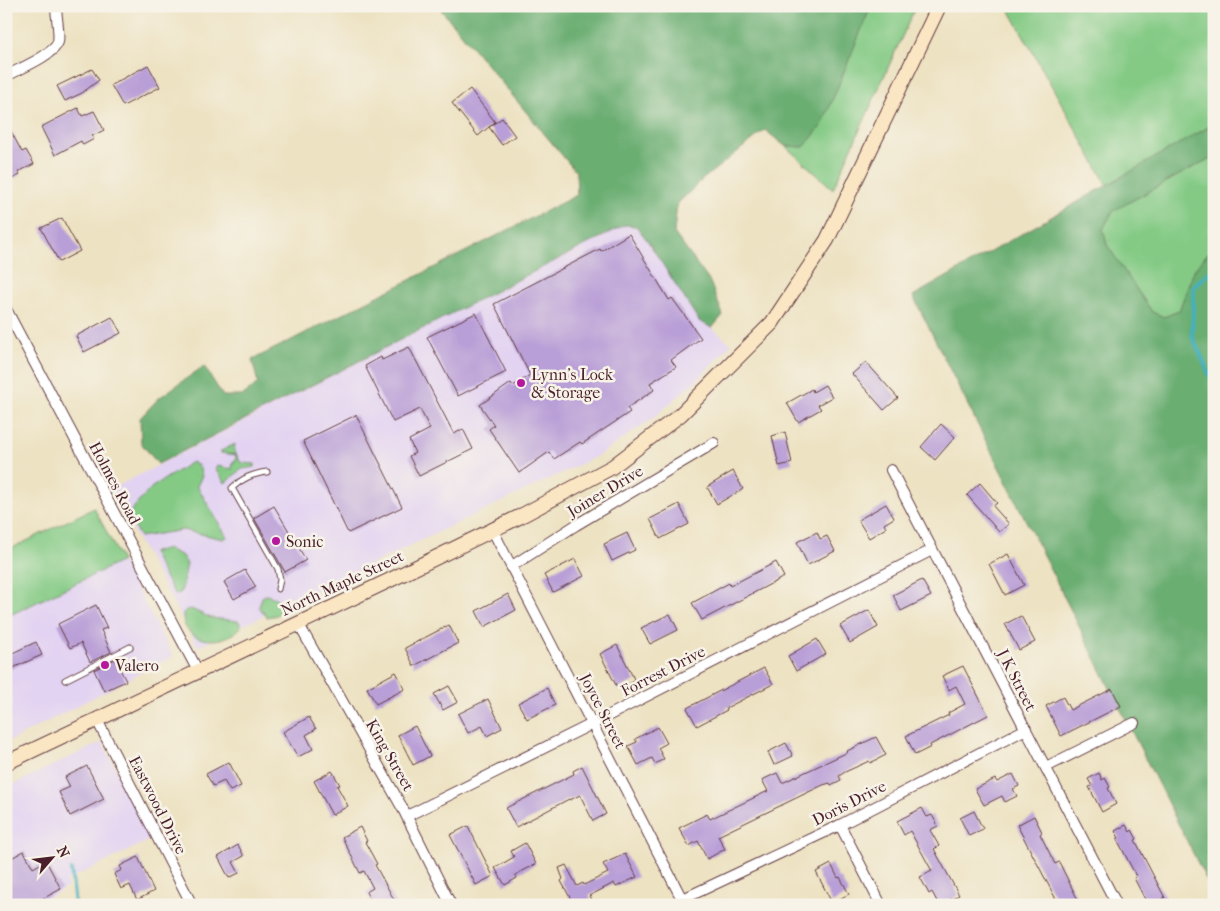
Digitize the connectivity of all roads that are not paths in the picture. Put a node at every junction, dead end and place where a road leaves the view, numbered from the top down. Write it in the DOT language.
graph roads {
  1 [pos="56,6"];
  2 [pos="939,6"];
  3 [pos="6,76"];
  4 [pos="6,309"];
  5 [pos="714,443"];
  6 [pos="891,470"];
  7 [pos="267,472"];
  8 [pos="493,531"];
  9 [pos="932,550"];
  10 [pos="512,566"];
  11 [pos="278,589"];
  12 [pos="298,623"];
  13 [pos="130,647"];
  14 [pos="198,671"];
  15 [pos="65,680"];
  16 [pos="97,720"];
  17 [pos="1134,722"];
  18 [pos="592,724"];
  19 [pos="1026,729"];
  20 [pos="6,763"];
  21 [pos="1046,767"];
  22 [pos="407,816"];
  23 [pos="840,826"];
  24 [pos="684,902"];
  25 [pos="192,905"];
  26 [pos="451,905"];
  27 [pos="881,905"];
  28 [pos="1117,905"];
  1 -- 3 [label="street"];
  2 -- 8 [label="main road, North Maple Street"];
  4 -- 14 [label="street, Holmes Road"];
  5 -- 10 [label="street, Joiner Drive"];
  6 -- 9 [label="street, J K Street"];
  7 -- 11 [label="lane"];
  8 -- 10 [label="street, Joyce Street"];
  8 -- 12 [label="main road, North Maple Street"];
  9 -- 18 [label="street, Forrest Drive"];
  9 -- 19 [label="street, J K Street"];
  10 -- 18 [label="street, Joyce Street"];
  12 -- 14 [label="main road, North Maple Street"];
  12 -- 22 [label="street, King Street"];
  13 -- 15 [label="lane"];
  14 -- 16 [label="main road, North Maple Street"];
  16 -- 20 [label="main road, North Maple Street"];
  16 -- 25 [label="street, Eastwood Drive"];
  17 -- 21 [label="street"];
  18 -- 22 [label="street, Forrest Drive"];
  18 -- 24 [label="street, Joyce Street"];
  19 -- 21 [label="street, J K Street"];
  19 -- 23 [label="street, Doris Drive"];
  21 -- 28 [label="street, J K Street"];
  22 -- 26 [label="street, King Street"];
  23 -- 24 [label="street, Doris Drive"];
  23 -- 27 [label="street"];
}
